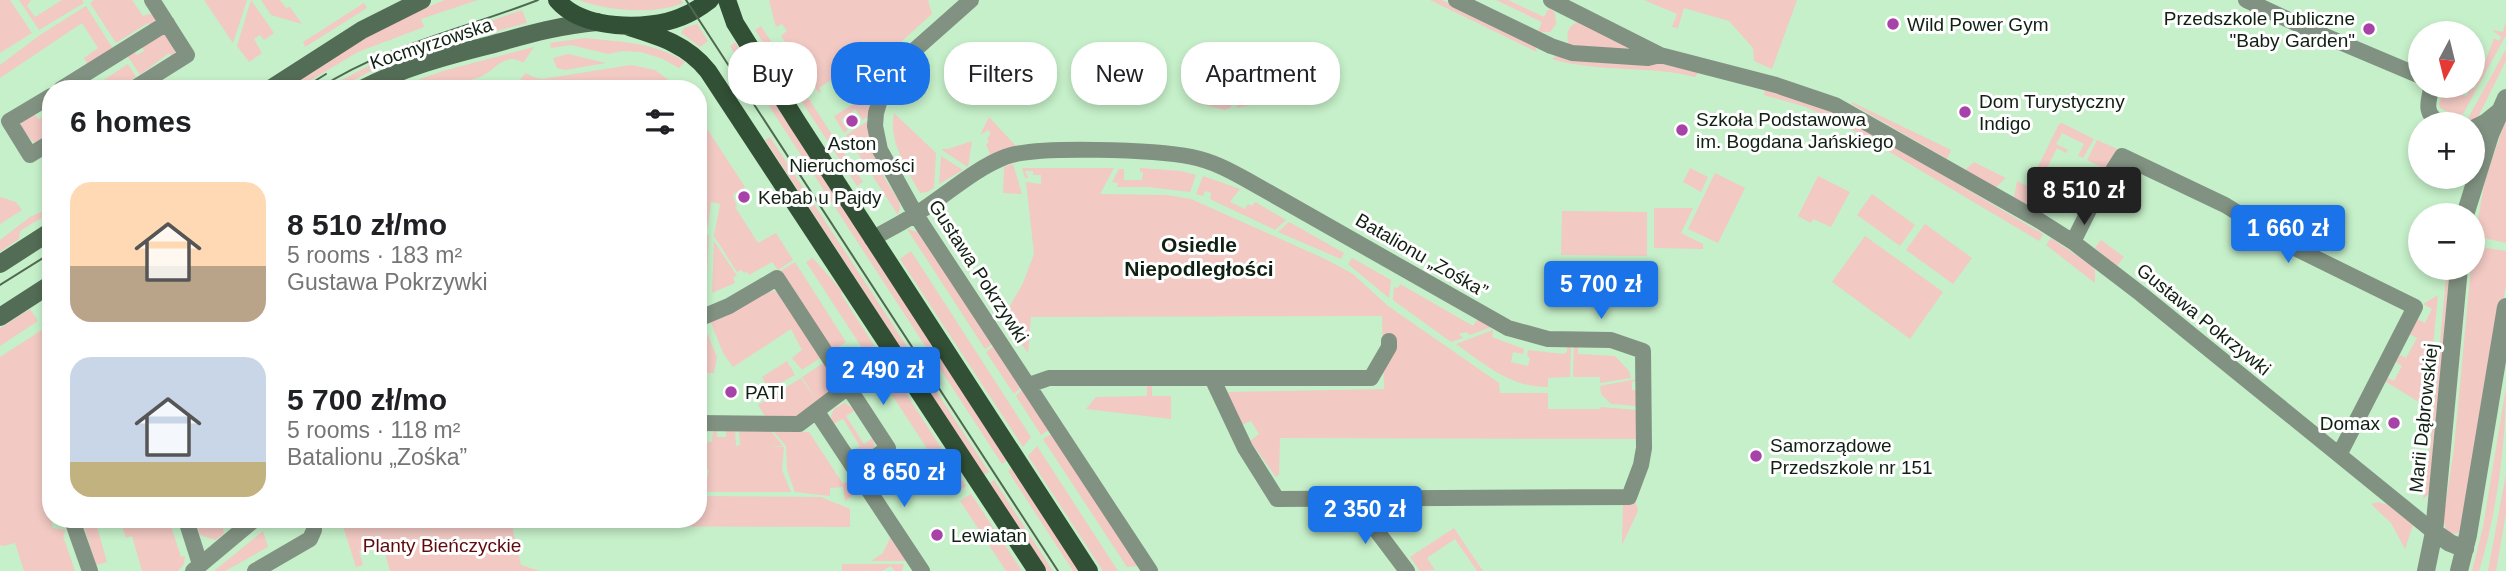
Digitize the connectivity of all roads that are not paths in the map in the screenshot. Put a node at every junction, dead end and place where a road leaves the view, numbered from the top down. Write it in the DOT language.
graph roads {
  1 [pos="152,0"];
  2 [pos="422,0"];
  3 [pos="557,0"];
  4 [pos="710,0"];
  5 [pos="727,0"];
  6 [pos="971,0"];
  7 [pos="1456,0"];
  8 [pos="1550,0"];
  9 [pos="2246,0"];
  10 [pos="597,22"];
  11 [pos="167,23"];
  12 [pos="626,26"];
  13 [pos="1660,55"];
  14 [pos="2408,71"];
  15 [pos="75,80"];
  16 [pos="148,80"];
  17 [pos="284,80"];
  18 [pos="382,80"];
  19 [pos="42,101"];
  20 [pos="2503,104"];
  21 [pos="2485,122"];
  22 [pos="2485,138"];
  23 [pos="42,148"];
  24 [pos="916,215"];
  25 [pos="42,237"];
  26 [pos="872,239"];
  27 [pos="2073,242"];
  28 [pos="0,264"];
  29 [pos="2458,280"];
  30 [pos="42,290"];
  31 [pos="2506,307"];
  32 [pos="707,315"];
  33 [pos="0,317"];
  34 [pos="1389,341"];
  35 [pos="894,352"];
  36 [pos="1212,378"];
  37 [pos="1029,385"];
  38 [pos="848,387"];
  39 [pos="817,412"];
  40 [pos="707,423"];
  41 [pos="2339,455"];
  42 [pos="856,470"];
  43 [pos="1352,498"];
  44 [pos="75,528"];
  45 [pos="188,528"];
  46 [pos="244,528"];
  47 [pos="314,528"];
  48 [pos="2434,531"];
  49 [pos="2465,549"];
  50 [pos="196,568"];
  51 [pos="90,571"];
  52 [pos="255,571"];
  53 [pos="922,571"];
  54 [pos="1037,571"];
  55 [pos="1089,571"];
  56 [pos="1150,571"];
  57 [pos="1407,571"];
  58 [pos="2426,571"];
  59 [pos="2459,571"];
  1 -- 11 [label="street"];
  2 -- 17 [label="main road, Kocmyrzowska"];
  3 -- 10 [label="main road"];
  4 -- 12 [label="main road"];
  5 -- 26 [label="main road"];
  6 -- 24 [label="street, Gustawa Pokrzywki"];
  7 -- 13 [label="street, Gustawa Pokrzywki"];
  8 -- 13 [label="street, Gustawa Pokrzywki"];
  9 -- 14 [label="street"];
  10 -- 12 [label="main road"];
  10 -- 18 [label="main road, Kocmyrzowska"];
  11 -- 15 [label="street"];
  11 -- 16 [label="street"];
  12 -- 35 [label="main road"];
  13 -- 27 [label="street, Gustawa Pokrzywki"];
  19 -- 23 [label="street"];
  20 -- 21 [label="street"];
  20 -- 22 [label="street"];
  24 -- 26 [label="street, Batalionu „Zośka”"];
  24 -- 37 [label="street, Gustawa Pokrzywki"];
  24 -- 43 [label="street, Batalionu „Zośka”"];
  25 -- 28 [label="main road"];
  26 -- 55 [label="main road"];
  27 -- 41 [label="street, Gustawa Pokrzywki"];
  27 -- 41 [label="street"];
  29 -- 48 [label="street, Marii Dąbrowskiej"];
  30 -- 33 [label="main road"];
  31 -- 49 [label="street"];
  32 -- 38 [label="street"];
  34 -- 36 [label="street"];
  35 -- 38 [label="street"];
  35 -- 54 [label="main road"];
  36 -- 37 [label="street"];
  36 -- 43 [label="street, Batalionu „Zośka”"];
  37 -- 56 [label="street, Gustawa Pokrzywki"];
  38 -- 39 [label="street"];
  38 -- 42 [label="street"];
  39 -- 40 [label="street"];
  39 -- 42 [label="street"];
  41 -- 48 [label="street, Gustawa Pokrzywki"];
  42 -- 53 [label="street"];
  43 -- 57 [label="street"];
  44 -- 51 [label="street"];
  45 -- 50 [label="street"];
  46 -- 50 [label="street"];
  47 -- 52 [label="street"];
  48 -- 49 [label="street"];
  48 -- 58 [label="street, Marii Dąbrowskiej"];
  49 -- 59 [label="street"];
}
